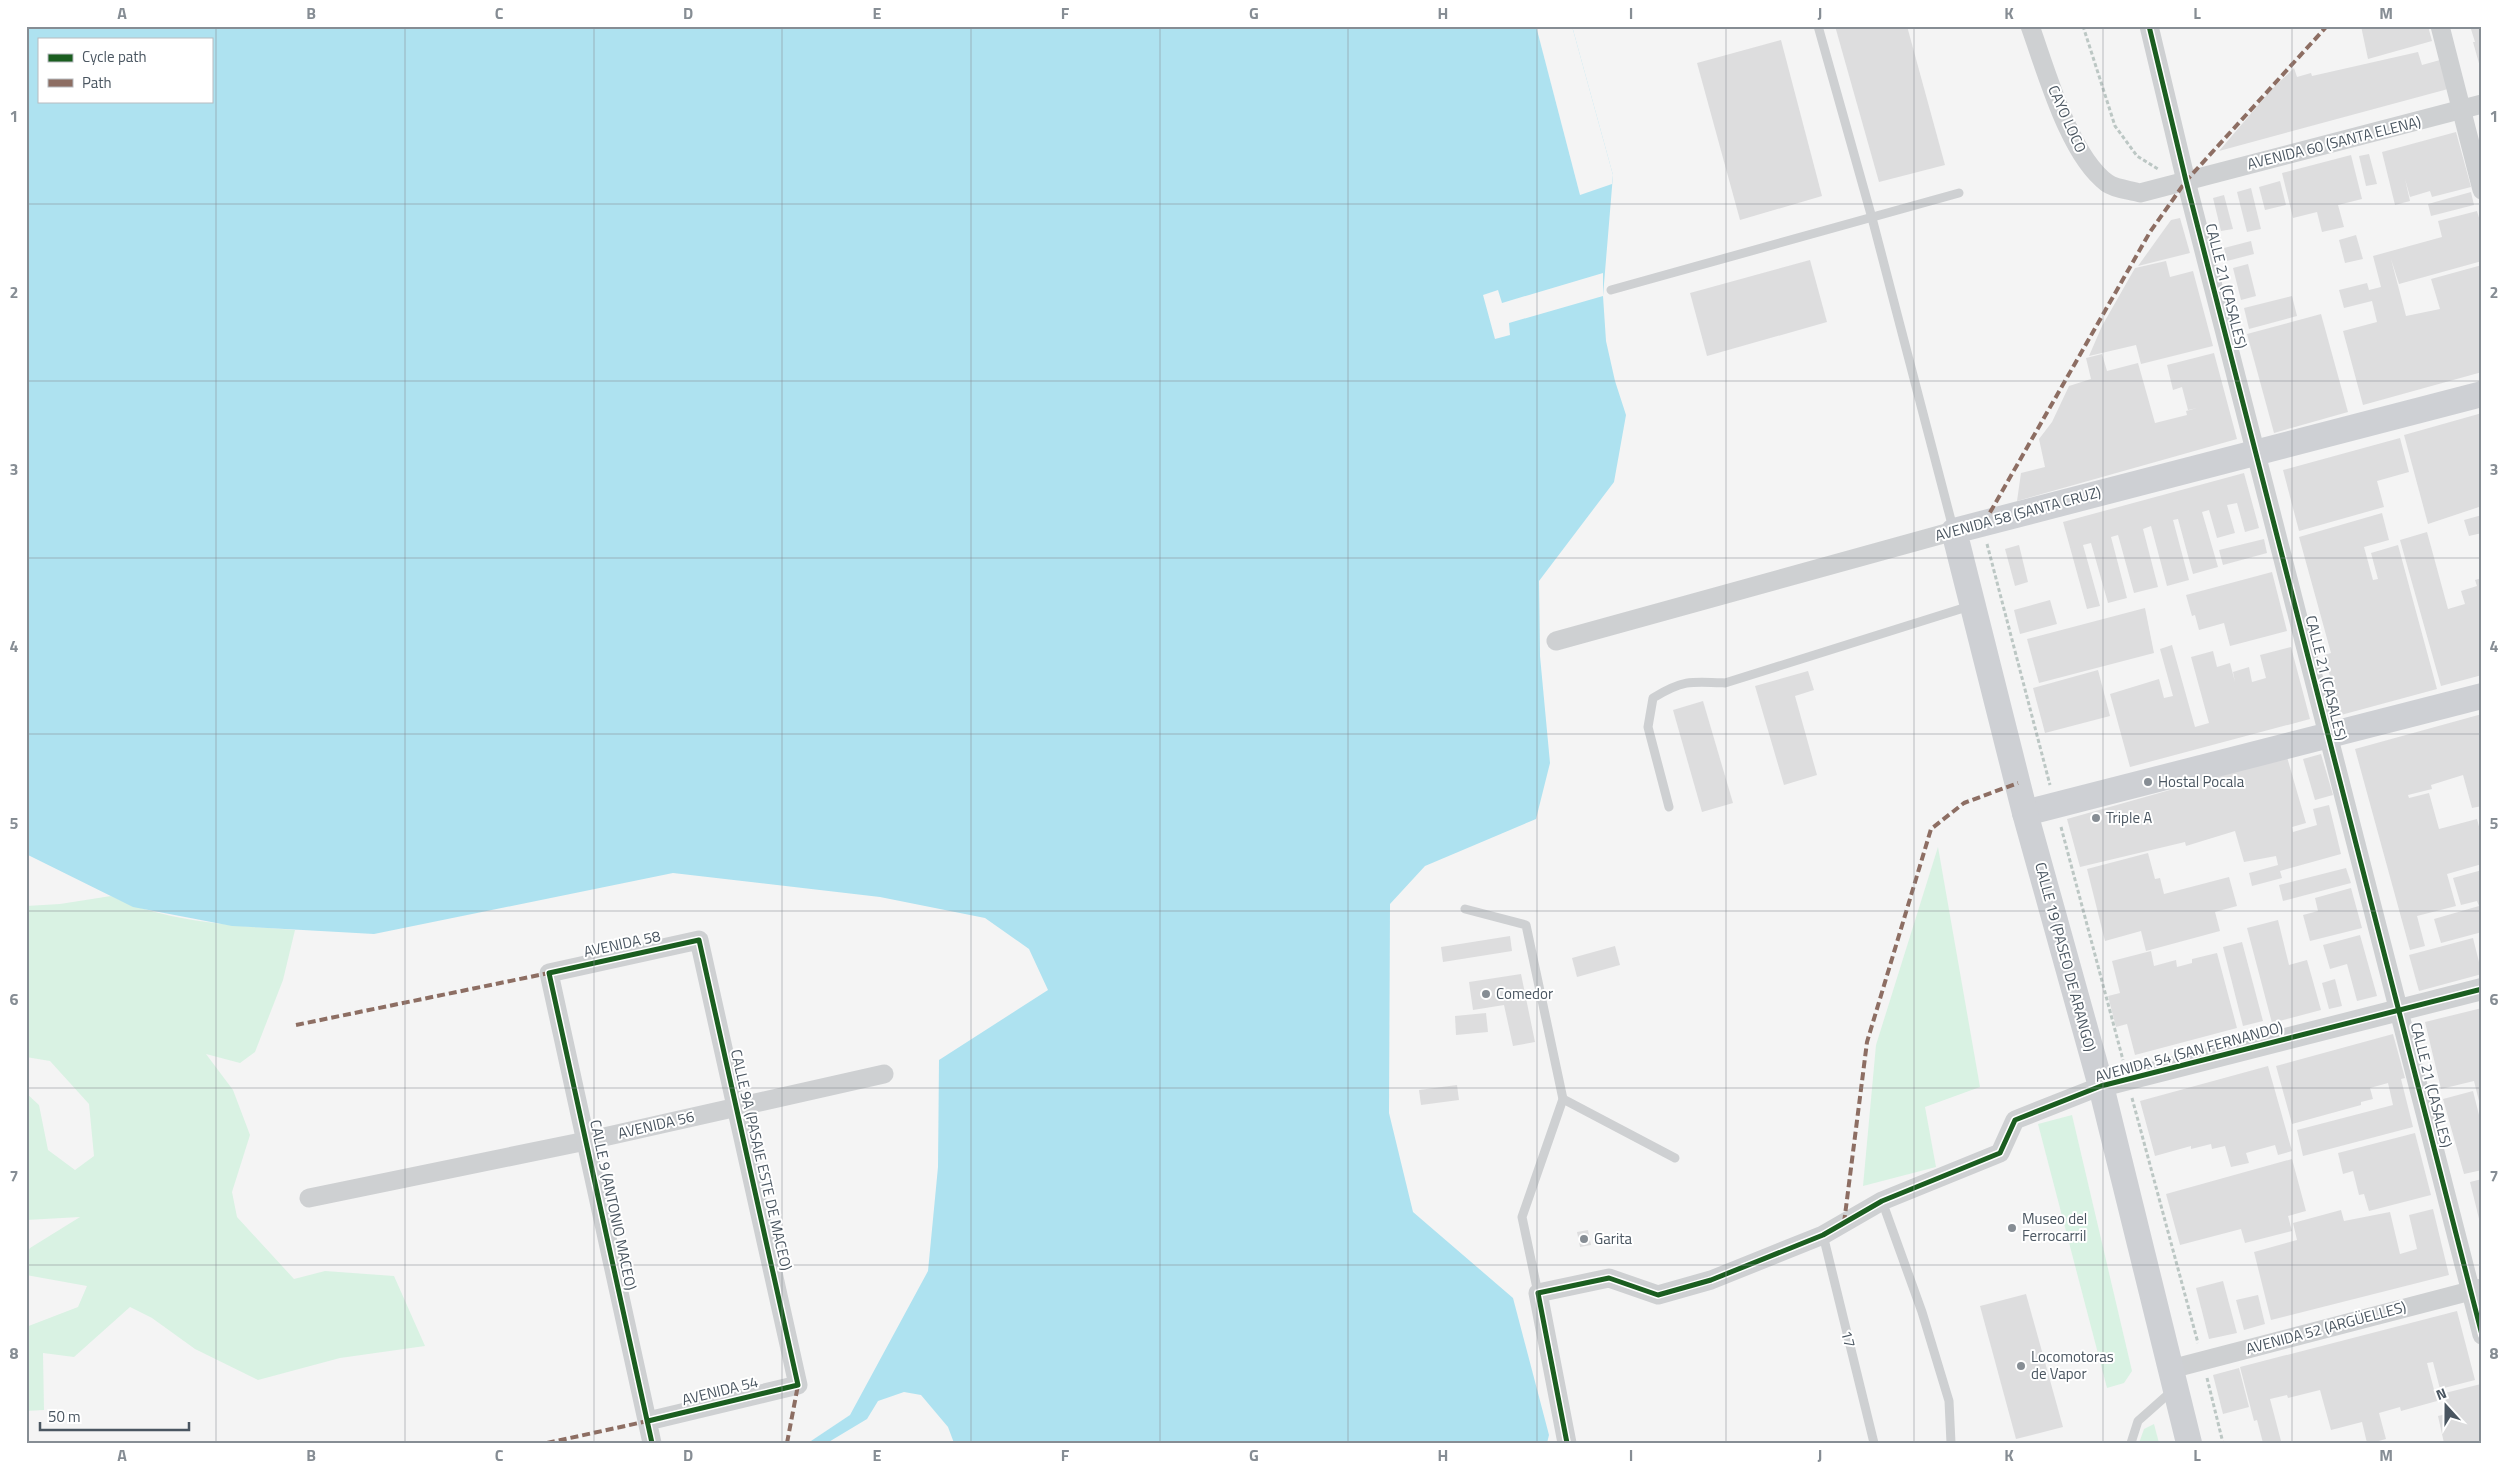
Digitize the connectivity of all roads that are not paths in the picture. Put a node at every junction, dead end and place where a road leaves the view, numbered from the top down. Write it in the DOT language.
graph roads {
  1 [pos="1818,26"];
  2 [pos="2030,26"];
  3 [pos="2149,26"];
  4 [pos="2440,26"];
  5 [pos="2482,104"];
  6 [pos="2461,110"];
  7 [pos="2186,181"];
  8 [pos="2482,190"];
  9 [pos="1959,193"];
  10 [pos="1872,218"];
  11 [pos="1611,290"];
  12 [pos="2482,394"];
  13 [pos="2255,451"];
  14 [pos="1954,531"];
  15 [pos="1972,605"];
  16 [pos="1556,642"];
  17 [pos="2482,696"];
  18 [pos="2328,736"];
  19 [pos="1670,807"];
  20 [pos="2025,813"];
  21 [pos="1465,909"];
  22 [pos="699,940"];
  23 [pos="549,973"];
  24 [pos="2482,989"];
  25 [pos="2399,1011"];
  26 [pos="884,1074"];
  27 [pos="2101,1086"];
  28 [pos="1562,1099"];
  29 [pos="737,1107"];
  30 [pos="586,1141"];
  31 [pos="1676,1158"];
  32 [pos="309,1198"];
  33 [pos="1882,1201"];
  34 [pos="1823,1235"];
  35 [pos="2476,1289"];
  36 [pos="1538,1293"];
  37 [pos="2482,1335"];
  38 [pos="2173,1378"];
  39 [pos="798,1384"];
  40 [pos="648,1421"];
  41 [pos="652,1443"];
  42 [pos="1567,1443"];
  43 [pos="1874,1443"];
  44 [pos="1950,1443"];
  45 [pos="2131,1443"];
  46 [pos="2189,1443"];
  1 -- 10 [label="lane"];
  2 -- 7 [label="street, CAYO LOCO"];
  3 -- 7 [label="street, CALLE 21 (CASALES)"];
  4 -- 6 [label="street"];
  5 -- 6 [label="street, AVENIDA 60 (SANTA ELENA)"];
  6 -- 7 [label="street, AVENIDA 60 (SANTA ELENA)"];
  6 -- 8 [label="street"];
  7 -- 13 [label="street, CALLE 21 (CASALES)"];
  9 -- 10 [label="lane"];
  10 -- 11 [label="lane"];
  10 -- 14 [label="lane"];
  12 -- 13 [label="main road, AVENIDA 58 (SANTA CRUZ)"];
  13 -- 14 [label="main road, AVENIDA 58 (SANTA CRUZ)"];
  13 -- 18 [label="street, CALLE 21 (CASALES)"];
  14 -- 15 [label="main road, CALLE 19 (PASEO DE ARANGO)"];
  14 -- 16 [label="street, AVENIDA 58 (SANTA CRUZ)"];
  15 -- 19 [label="lane"];
  15 -- 20 [label="main road, CALLE 19 (PASEO DE ARANGO)"];
  17 -- 18 [label="main road"];
  18 -- 20 [label="main road"];
  18 -- 25 [label="street, CALLE 21 (CASALES)"];
  20 -- 27 [label="main road, CALLE 19 (PASEO DE ARANGO)"];
  21 -- 28 [label="lane"];
  22 -- 23 [label="street, AVENIDA 58"];
  22 -- 29 [label="street, CALLE 9A (PASAJE ESTE DE MACEO)"];
  23 -- 30 [label="street, CALLE 9 (ANTONIO MACEO)"];
  24 -- 25 [label="street, AVENIDA 54 (SAN FERNANDO)"];
  25 -- 27 [label="street, AVENIDA 54 (SAN FERNANDO)"];
  25 -- 35 [label="street, CALLE 21 (CASALES)"];
  26 -- 29 [label="street, AVENIDA 56"];
  27 -- 33 [label="street, AVENIDA 54 (SAN FERNANDO)"];
  27 -- 38 [label="main road, CALLE 19 (PASEO DE ARANGO)"];
  28 -- 31 [label="lane"];
  28 -- 36 [label="lane"];
  29 -- 30 [label="street, AVENIDA 56"];
  29 -- 39 [label="street, CALLE 9A (PASAJE ESTE DE MACEO)"];
  30 -- 32 [label="street, AVENIDA 56"];
  30 -- 40 [label="street, CALLE 9 (ANTONIO MACEO)"];
  33 -- 34 [label="street, AVENIDA 54 (SAN FERNANDO)"];
  33 -- 44 [label="lane"];
  34 -- 36 [label="street, AVENIDA 54 (SAN FERNANDO)"];
  34 -- 43 [label="lane, 17"];
  35 -- 37 [label="street, CALLE 21 (CASALES)"];
  35 -- 38 [label="street, AVENIDA 52 (ARGÜELLES)"];
  36 -- 42 [label="street"];
  38 -- 45 [label="lane"];
  38 -- 46 [label="main road, CALLE 19 (PASEO DE ARANGO)"];
  39 -- 40 [label="street, AVENIDA 54"];
  40 -- 41 [label="street, CALLE 9 (ANTONIO MACEO)"];
}
